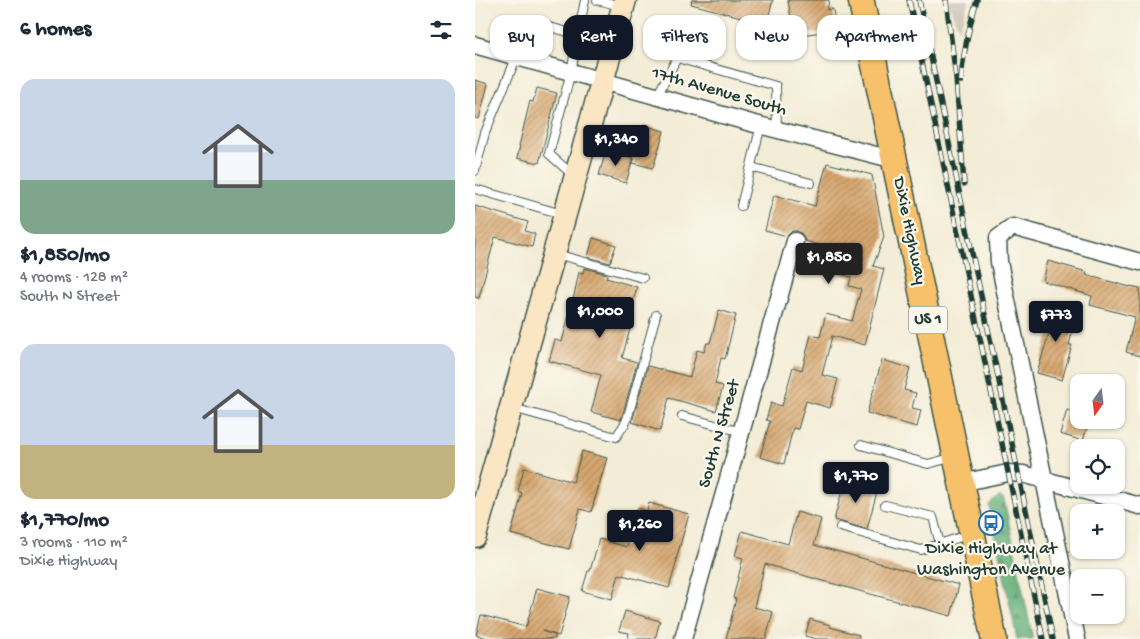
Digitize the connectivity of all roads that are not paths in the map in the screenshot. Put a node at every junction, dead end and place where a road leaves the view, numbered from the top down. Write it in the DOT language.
graph roads {
  1 [pos="585,0"];
  2 [pos="597,0"];
  3 [pos="861,0"];
  4 [pos="624,4"];
  5 [pos="582,15"];
  6 [pos="475,45"];
  7 [pos="490,49"];
  8 [pos="515,60"];
  9 [pos="530,60"];
  10 [pos="574,60"];
  11 [pos="571,72"];
  12 [pos="603,81"];
  13 [pos="657,96"];
  14 [pos="761,125"];
  15 [pos="777,130"];
  16 [pos="895,160"];
  17 [pos="751,167"];
  18 [pos="475,171"];
  19 [pos="576,177"];
  20 [pos="811,183"];
  21 [pos="475,189"];
  22 [pos="741,206"];
  23 [pos="565,215"];
  24 [pos="795,241"];
  25 [pos="555,253"];
  26 [pos="1140,262"];
  27 [pos="643,278"];
  28 [pos="655,315"];
  29 [pos="511,407"];
  30 [pos="682,416"];
  31 [pos="742,432"];
  32 [pos="861,446"];
  33 [pos="956,456"];
  34 [pos="1044,480"];
  35 [pos="961,483"];
  36 [pos="885,505"];
  37 [pos="1140,506"];
  38 [pos="840,527"];
  39 [pos="972,533"];
  40 [pos="475,536"];
  41 [pos="940,544"];
  42 [pos="683,639"];
  43 [pos="994,639"];
  44 [pos="1077,639"];
  1 -- 5 [label="lane"];
  2 -- 4 [label="lane"];
  3 -- 16 [label="main road, Dixie Highway / US 1"];
  4 -- 12 [label="main road"];
  6 -- 7 [label="street, 17th Avenue South"];
  8 -- 18 [label="lane"];
  9 -- 11 [label="street, 17th Avenue South"];
  10 -- 11 [label="lane"];
  11 -- 12 [label="street, 17th Avenue South"];
  11 -- 19 [label="lane"];
  12 -- 13 [label="street, 17th Avenue South"];
  12 -- 19 [label="main road"];
  13 -- 14 [label="street, 17th Avenue South"];
  13 -- 15 [label="lane"];
  14 -- 15 [label="street, 17th Avenue South"];
  14 -- 17 [label="lane"];
  15 -- 16 [label="street, 17th Avenue South"];
  16 -- 33 [label="main road, Dixie Highway / US 1"];
  17 -- 20 [label="lane"];
  17 -- 22 [label="lane"];
  19 -- 23 [label="main road"];
  21 -- 23 [label="lane"];
  23 -- 25 [label="main road"];
  24 -- 31 [label="street, South N Street"];
  25 -- 27 [label="lane"];
  25 -- 29 [label="main road"];
  26 -- 34 [label="street"];
  28 -- 29 [label="lane"];
  29 -- 40 [label="main road"];
  30 -- 31 [label="lane"];
  31 -- 42 [label="street, South N Street"];
  32 -- 33 [label="lane"];
  33 -- 35 [label="main road, Dixie Highway / US 1"];
  34 -- 35 [label="street"];
  34 -- 37 [label="street"];
  34 -- 44 [label="street"];
  35 -- 39 [label="main road, Dixie Highway / US 1"];
  36 -- 41 [label="lane"];
  38 -- 41 [label="lane"];
  39 -- 41 [label="lane"];
  39 -- 43 [label="main road, Dixie Highway / US 1"];
}
